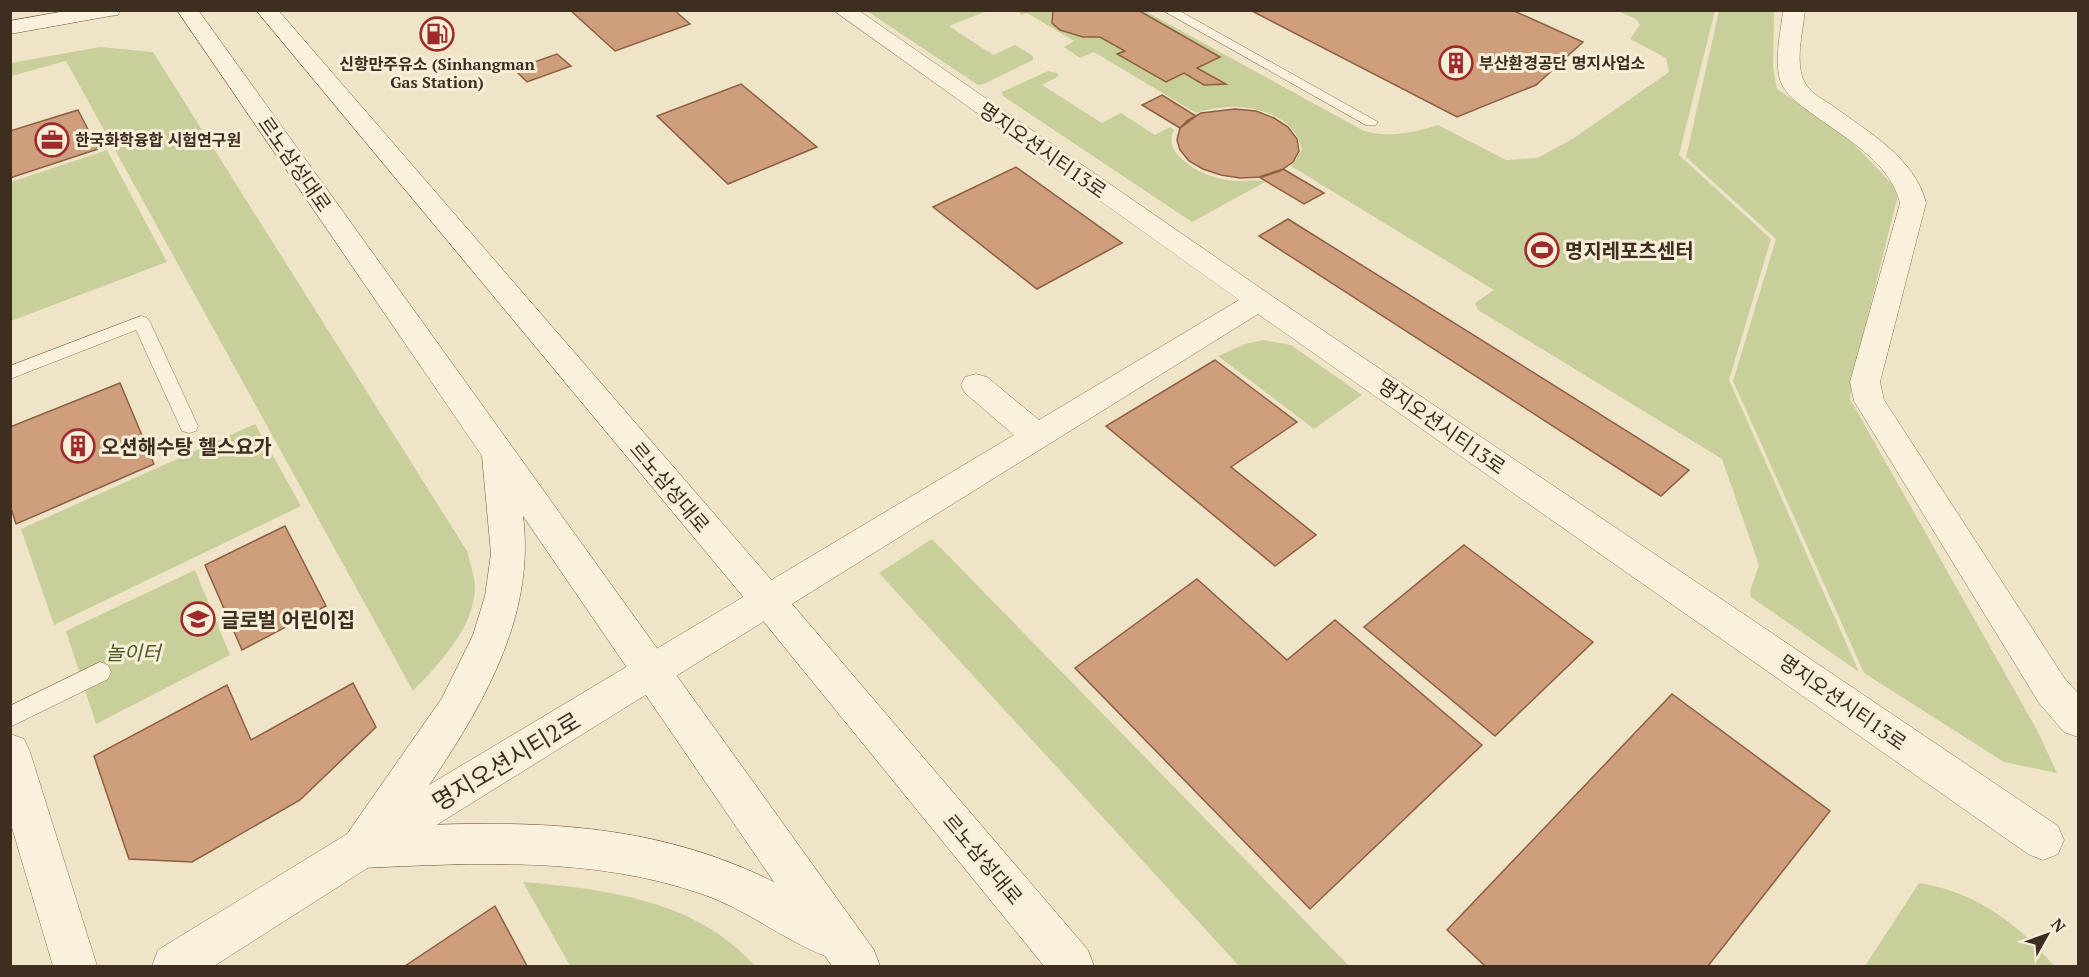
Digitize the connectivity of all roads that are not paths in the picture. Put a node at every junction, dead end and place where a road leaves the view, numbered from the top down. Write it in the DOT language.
graph roads {
  1 [pos="110,10"];
  2 [pos="187,10"];
  3 [pos="266,10"];
  4 [pos="843,10"];
  5 [pos="1168,10"];
  6 [pos="1794,10"];
  7 [pos="10,28"];
  8 [pos="1371,122"];
  9 [pos="1259,301"];
  10 [pos="10,373"];
  11 [pos="976,385"];
  12 [pos="189,426"];
  13 [pos="1036,436"];
  14 [pos="496,452"];
  15 [pos="768,601"];
  16 [pos="100,672"];
  17 [pos="652,673"];
  18 [pos="10,717"];
  19 [pos="2079,720"];
  20 [pos="10,752"];
  21 [pos="2043,840"];
  22 [pos="362,848"];
  23 [pos="849,954"];
  24 [pos="75,966"];
  25 [pos="174,966"];
  26 [pos="1072,966"];
  1 -- 7 [label="main road"];
  2 -- 14 [label="main road, 르노삼성대로"];
  3 -- 15 [label="main road, 르노삼성대로"];
  4 -- 9 [label="main road, 명지오션시티13로"];
  5 -- 8 [label="lane"];
  6 -- 19 [label="main road"];
  9 -- 13 [label="main road, 명지오션시티2로"];
  9 -- 21 [label="main road, 명지오션시티13로"];
  10 -- 12 [label="lane"];
  11 -- 13 [label="main road"];
  13 -- 15 [label="main road, 명지오션시티2로"];
  14 -- 17 [label="main road, 르노삼성대로"];
  14 -- 22 [label="main road"];
  15 -- 17 [label="main road, 명지오션시티2로"];
  15 -- 26 [label="main road, 르노삼성대로"];
  16 -- 18 [label="lane"];
  17 -- 22 [label="main road, 명지오션시티2로"];
  17 -- 23 [label="main road, 르노삼성대로"];
  20 -- 24 [label="main road"];
  22 -- 23 [label="main road"];
  22 -- 25 [label="main road, 명지오션시티2로"];
}
